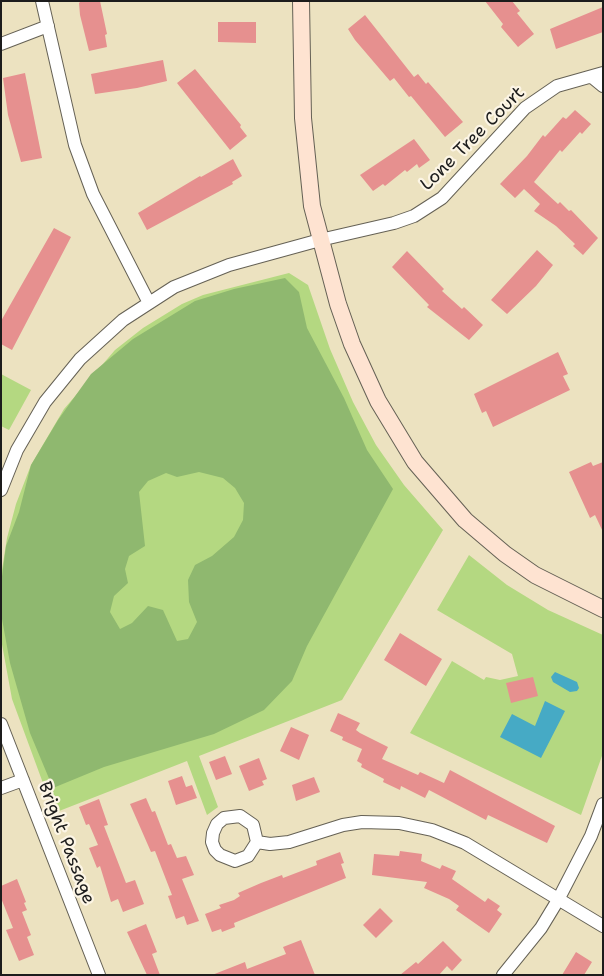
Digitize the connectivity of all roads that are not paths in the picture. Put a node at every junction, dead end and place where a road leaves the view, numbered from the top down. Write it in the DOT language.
graph roads {
  1 [pos="42,1"];
  2 [pos="300,1"];
  3 [pos="48,26"];
  4 [pos="1,44"];
  5 [pos="598,75"];
  6 [pos="603,86"];
  7 [pos="320,240"];
  8 [pos="149,303"];
  9 [pos="1,490"];
  10 [pos="603,609"];
  11 [pos="1,724"];
  12 [pos="23,780"];
  13 [pos="1,788"];
  14 [pos="603,804"];
  15 [pos="257,842"];
  16 [pos="558,900"];
  17 [pos="603,926"];
  18 [pos="99,975"];
  19 [pos="504,975"];
  1 -- 3 [label="street"];
  2 -- 7 [label="street"];
  3 -- 4 [label="street"];
  3 -- 8 [label="street"];
  5 -- 6 [label="street, Lone Tree Court"];
  5 -- 7 [label="street, Lone Tree Court"];
  7 -- 8 [label="street"];
  7 -- 10 [label="street"];
  8 -- 9 [label="street"];
  11 -- 12 [label="street, Bright Passage"];
  12 -- 13 [label="street"];
  12 -- 18 [label="street, Bright Passage"];
  14 -- 16 [label="street"];
  15 -- 16 [label="street"];
  16 -- 17 [label="street"];
  16 -- 19 [label="street"];
}
